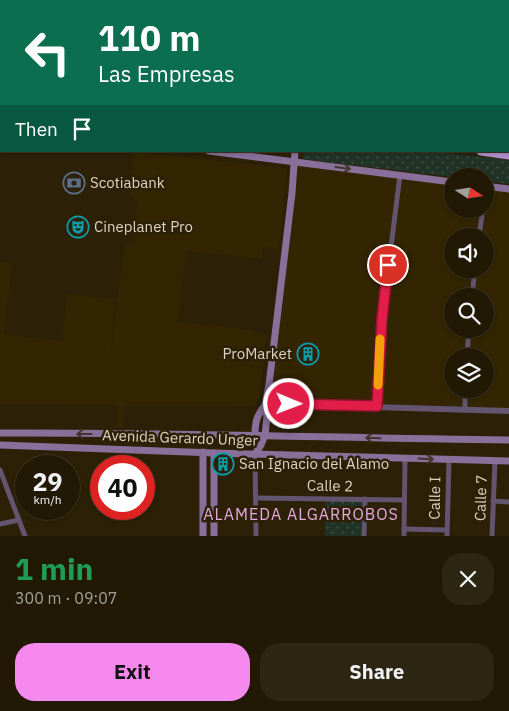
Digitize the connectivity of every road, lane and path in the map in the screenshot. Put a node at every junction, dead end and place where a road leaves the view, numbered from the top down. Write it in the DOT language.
graph roads {
  1 [pos="217,152"];
  2 [pos="295,152"];
  3 [pos="300,152"];
  4 [pos="488,152"];
  5 [pos="509,155"];
  6 [pos="295,162"];
  7 [pos="400,175"];
  8 [pos="444,181"];
  9 [pos="494,187"];
  10 [pos="509,189"];
  11 [pos="466,398"];
  12 [pos="265,405"];
  13 [pos="377,406"];
  14 [pos="465,410"];
  15 [pos="509,411"];
  16 [pos="0,433"];
  17 [pos="265,433"];
  18 [pos="255,435"];
  19 [pos="509,440"];
  20 [pos="0,445"];
  21 [pos="203,452"];
  22 [pos="214,453"];
  23 [pos="255,454"];
  24 [pos="405,458"];
  25 [pos="449,460"];
  26 [pos="495,461"];
  27 [pos="509,461"];
  28 [pos="0,470"];
  29 [pos="2,483"];
  30 [pos="203,490"];
  31 [pos="214,491"];
  32 [pos="256,498"];
  33 [pos="365,499"];
  34 [pos="404,500"];
  35 [pos="493,501"];
  36 [pos="509,502"];
  37 [pos="15,513"];
  38 [pos="18,520"];
  39 [pos="0,524"];
  40 [pos="404,529"];
  41 [pos="447,533"];
  42 [pos="25,536"];
  43 [pos="203,536"];
  44 [pos="214,536"];
  45 [pos="256,536"];
  46 [pos="364,536"];
  47 [pos="404,536"];
  48 [pos="492,536"];
  1 -- 6 [label="main road"];
  2 -- 6 [label="main road"];
  3 -- 6 [label="main road"];
  4 -- 5 [label="highway"];
  6 -- 7 [label="main road, one-way"];
  6 -- 12 [label="main road"];
  7 -- 8 [label="main road"];
  7 -- 13 [label="street"];
  9 -- 10 [label="main road"];
  11 -- 14 [label="street"];
  12 -- 13 [label="street"];
  12 -- 17 [label="main road"];
  12 -- 18 [label="main road"];
  13 -- 14 [label="street"];
  14 -- 15 [label="street"];
  18 -- 16 [label="main road, Avenida Gerardo Unger, one-way"];
  17 -- 18 [label="main road, Avenida Gerardo Unger"];
  19 -- 17 [label="main road, Avenida Gerardo Unger, one-way"];
  17 -- 23 [label="main road"];
  20 -- 21 [label="main road, Avenida Gerardo Unger"];
  21 -- 22 [label="main road, Avenida Gerardo Unger"];
  21 -- 30 [label="main road"];
  22 -- 23 [label="main road, Avenida Gerardo Unger"];
  22 -- 31 [label="main road"];
  23 -- 24 [label="main road, Avenida Gerardo Unger"];
  23 -- 32 [label="street"];
  24 -- 25 [label="main road, Avenida Gerardo Unger, one-way"];
  24 -- 34 [label="street"];
  25 -- 26 [label="main road, Avenida Gerardo Unger"];
  25 -- 41 [label="street, Calle I"];
  26 -- 27 [label="main road, Avenida Gerardo Unger"];
  26 -- 35 [label="street, Calle 7"];
  28 -- 29 [label="street"];
  29 -- 37 [label="street"];
  30 -- 31 [label="main road"];
  30 -- 43 [label="main road"];
  31 -- 44 [label="main road"];
  32 -- 33 [label="street, Calle 2"];
  32 -- 45 [label="street"];
  33 -- 34 [label="street, Calle 2"];
  33 -- 46 [label="street"];
  34 -- 40 [label="street"];
  35 -- 36 [label="street"];
  35 -- 48 [label="street, Calle 7"];
  38 -- 39 [label="street"];
  38 -- 42 [label="street"];
  40 -- 41 [label="street"];
  40 -- 47 [label="street"];
}
